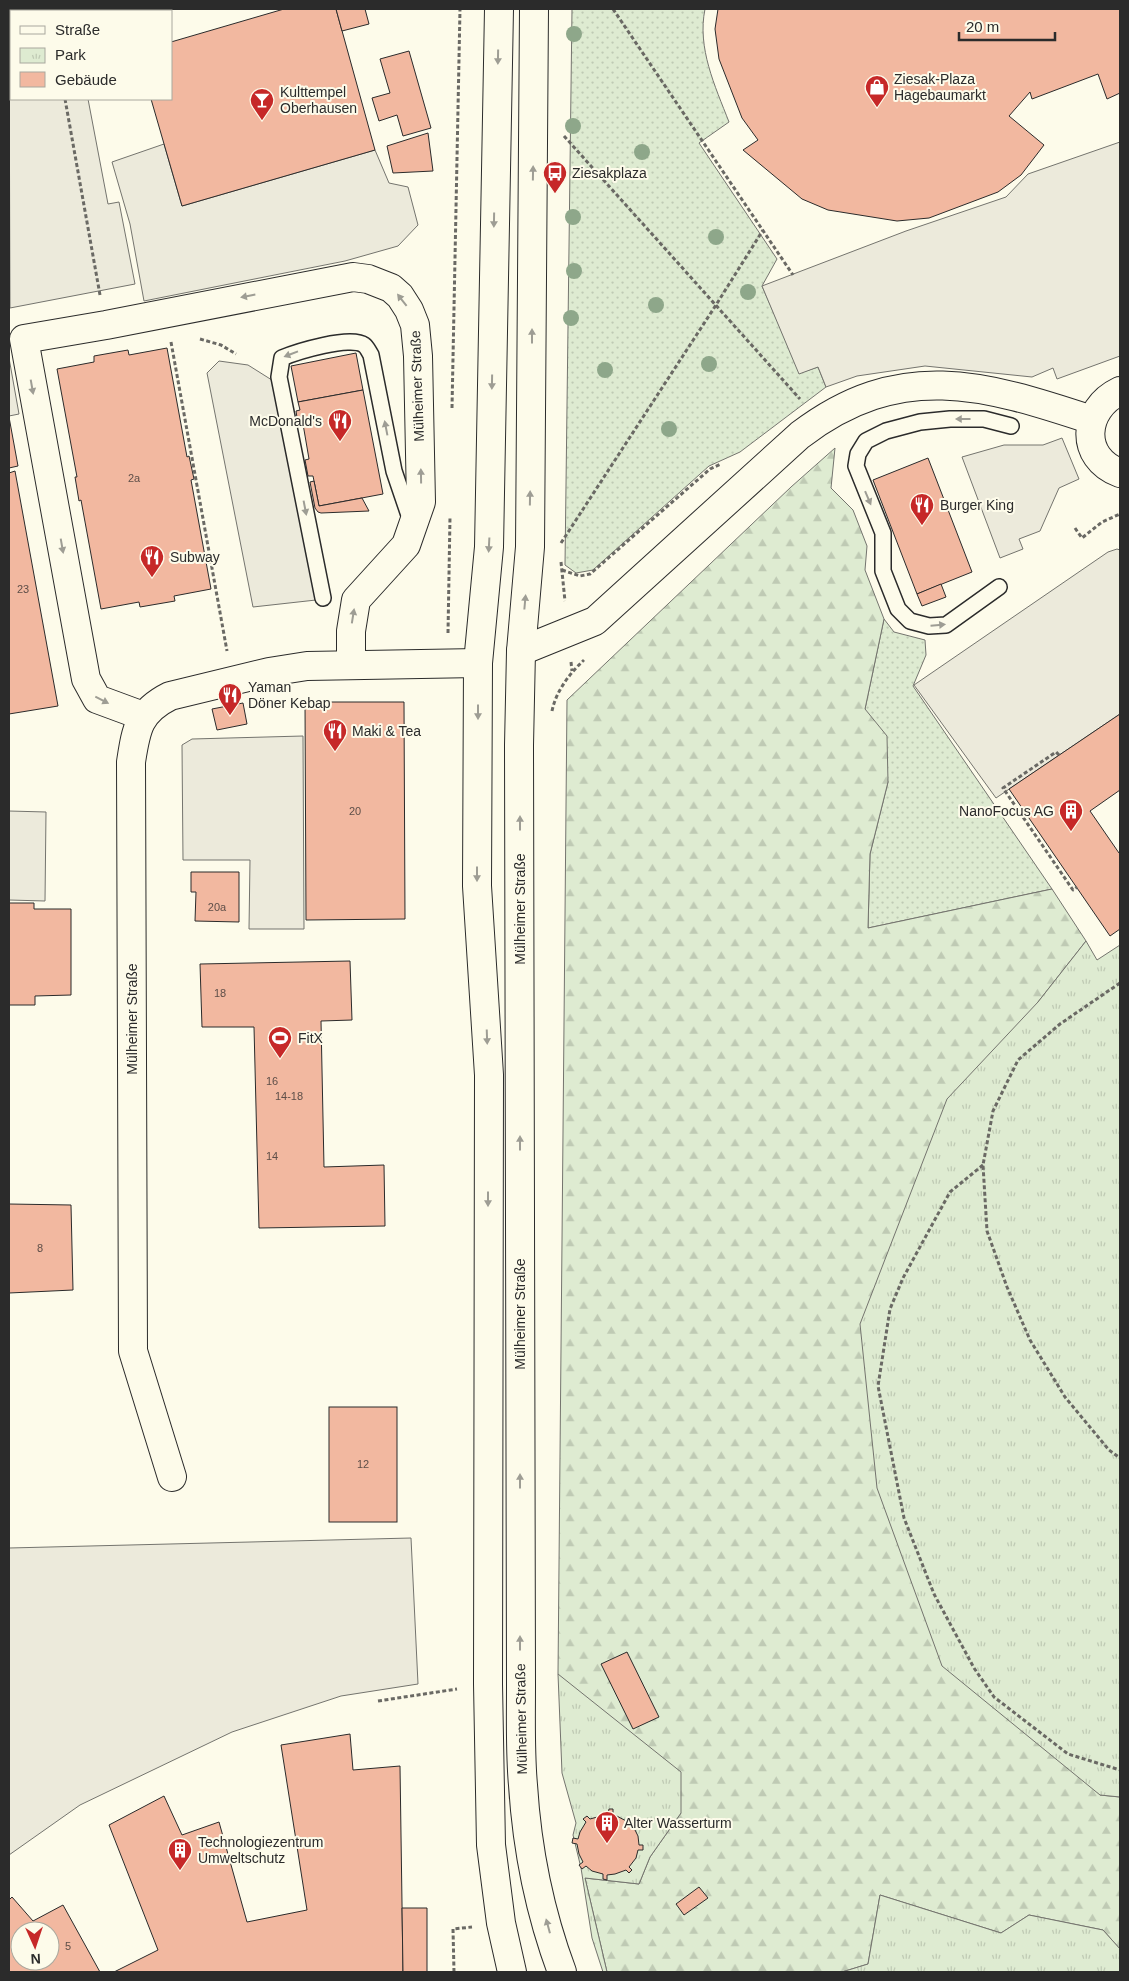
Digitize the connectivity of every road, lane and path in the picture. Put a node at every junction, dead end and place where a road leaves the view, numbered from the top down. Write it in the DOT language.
graph roads {
  1 [pos="460,9"];
  2 [pos="499,9"];
  3 [pos="534,9"];
  4 [pos="612,9"];
  5 [pos="65,100"];
  6 [pos="564,136"];
  7 [pos="763,230"];
  8 [pos="793,275"];
  9 [pos="716,305"];
  10 [pos="106,325"];
  11 [pos="170,336"];
  12 [pos="192,337"];
  13 [pos="236,354"];
  14 [pos="1120,392"];
  15 [pos="452,418"];
  16 [pos="819,420"];
  17 [pos="1092,420"];
  18 [pos="1011,426"];
  19 [pos="1120,473"];
  20 [pos="1120,514"];
  21 [pos="450,517"];
  22 [pos="413,526"];
  23 [pos="1075,528"];
  24 [pos="559,546"];
  25 [pos="1000,586"];
  26 [pos="323,598"];
  27 [pos="521,651"];
  28 [pos="478,663"];
  29 [pos="447,664"];
  30 [pos="351,665"];
  31 [pos="572,671"];
  32 [pos="232,681"];
  33 [pos="144,716"];
  34 [pos="552,716"];
  35 [pos="1059,756"];
  36 [pos="1077,888"];
  37 [pos="1120,983"];
  38 [pos="983,1165"];
  39 [pos="1120,1458"];
  40 [pos="172,1477"];
  41 [pos="488,1684"];
  42 [pos="378,1701"];
  43 [pos="1120,1770"];
  44 [pos="453,1930"];
  45 [pos="454,1972"];
  46 [pos="512,1972"];
  47 [pos="562,1972"];
  1 -- 15 [label="path"];
  2 -- 28 [label="main road, one-way"];
  27 -- 3 [label="main road, Mülheimer Straße, one-way"];
  4 -- 7 [label="path"];
  5 -- 10 [label="path"];
  6 -- 9 [label="path"];
  7 -- 8 [label="path"];
  7 -- 9 [label="path"];
  9 -- 16 [label="path"];
  9 -- 24 [label="path"];
  22 -- 10 [label="main road, Mülheimer Straße, one-way"];
  10 -- 33 [label="main road, Mülheimer Straße, one-way"];
  11 -- 32 [label="path"];
  12 -- 13 [label="path"];
  14 -- 17 [label="main road"];
  16 -- 17 [label="main road, Mülheimer Straße"];
  16 -- 27 [label="main road, Mülheimer Straße"];
  17 -- 19 [label="main road"];
  18 -- 25 [label="lane, one-way"];
  20 -- 23 [label="path"];
  21 -- 29 [label="path"];
  22 -- 26 [label="lane, one-way"];
  30 -- 22 [label="main road, Mülheimer Straße, one-way"];
  27 -- 28 [label="main road, Mülheimer Straße"];
  47 -- 27 [label="main road, Mülheimer Straße, one-way"];
  28 -- 29 [label="main road, Mülheimer Straße"];
  28 -- 41 [label="main road, one-way"];
  29 -- 30 [label="main road, Mülheimer Straße"];
  30 -- 32 [label="main road, Mülheimer Straße"];
  31 -- 34 [label="path"];
  32 -- 33 [label="main road, Mülheimer Straße"];
  33 -- 40 [label="main road, Mülheimer Straße"];
  35 -- 36 [label="path"];
  37 -- 38 [label="path"];
  38 -- 39 [label="path"];
  38 -- 43 [label="path"];
  41 -- 42 [label="path"];
  41 -- 46 [label="main road"];
  44 -- 45 [label="path"];
}
